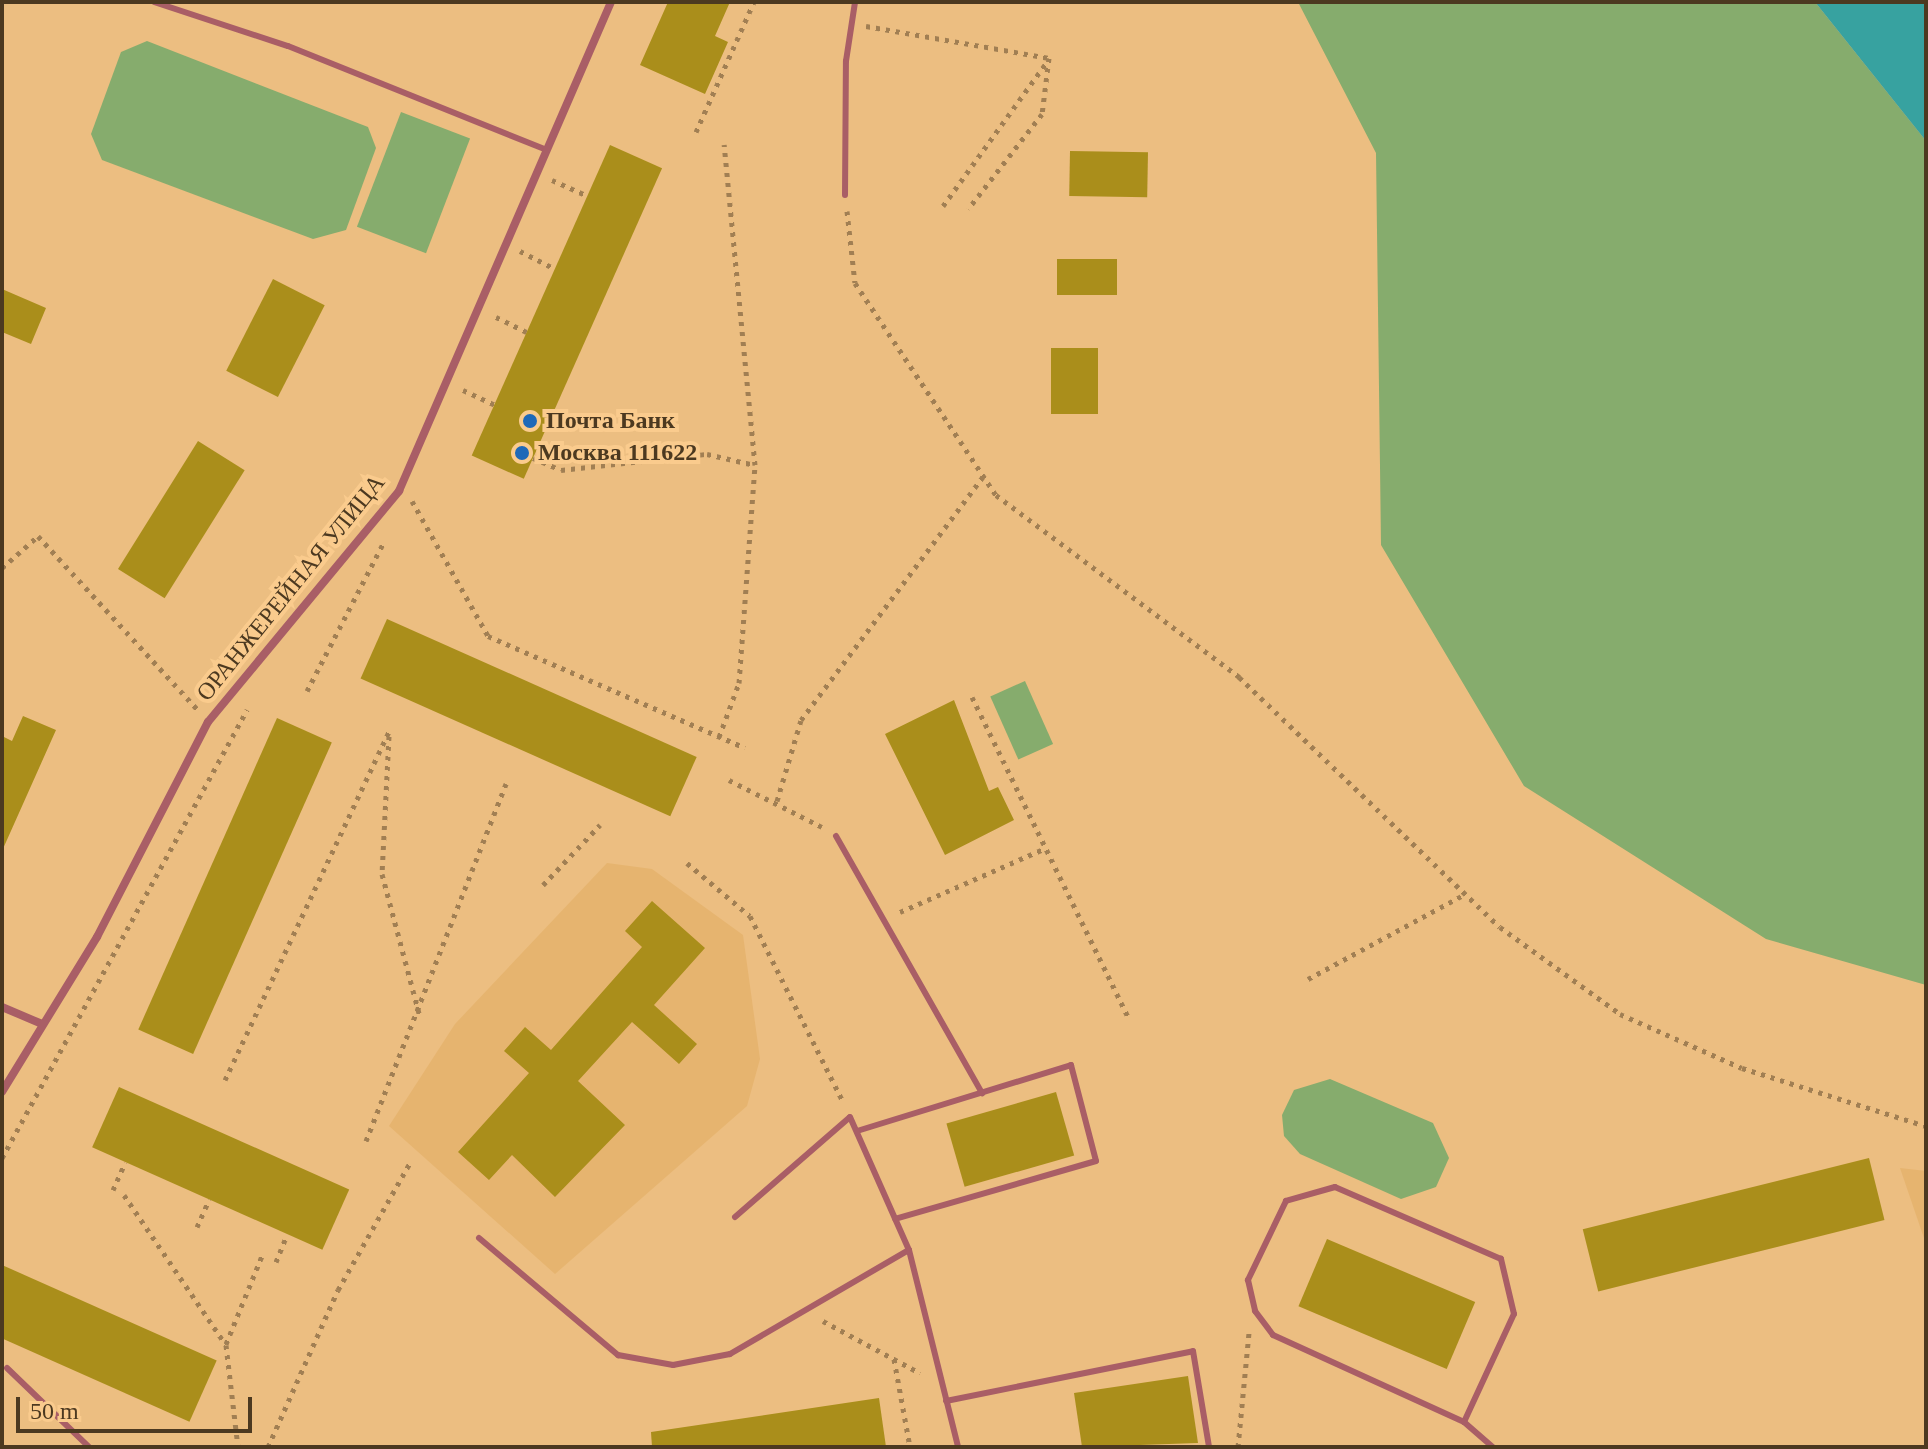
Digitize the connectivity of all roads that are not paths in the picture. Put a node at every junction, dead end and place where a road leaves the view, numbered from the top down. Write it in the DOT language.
graph roads {
  1 [pos="154,2"];
  2 [pos="611,2"];
  3 [pos="855,2"];
  4 [pos="547,150"];
  5 [pos="845,195"];
  6 [pos="836,836"];
  7 [pos="2,1007"];
  8 [pos="42,1024"];
  9 [pos="2,1092"];
  10 [pos="982,1093"];
  11 [pos="857,1131"];
  12 [pos="735,1217"];
  13 [pos="895,1219"];
  14 [pos="479,1238"];
  15 [pos="909,1250"];
  16 [pos="7,1368"];
  17 [pos="946,1401"];
  18 [pos="1464,1422"];
  19 [pos="89,1447"];
  20 [pos="958,1447"];
  21 [pos="1209,1447"];
  22 [pos="1493,1447"];
  1 -- 4 [label="lane"];
  2 -- 4 [label="street, ОРАНЖЕРЕЙНАЯ УЛИЦА"];
  3 -- 5 [label="lane"];
  4 -- 8 [label="street, ОРАНЖЕРЕЙНАЯ УЛИЦА"];
  6 -- 10 [label="lane"];
  7 -- 8 [label="street"];
  8 -- 9 [label="street, ОРАНЖЕРЕЙНАЯ УЛИЦА"];
  10 -- 11 [label="lane"];
  10 -- 13 [label="lane"];
  11 -- 12 [label="lane"];
  11 -- 13 [label="lane"];
  13 -- 15 [label="lane"];
  14 -- 15 [label="lane"];
  15 -- 17 [label="lane"];
  16 -- 19 [label="lane"];
  17 -- 20 [label="lane"];
  17 -- 21 [label="lane"];
  18 -- 18 [label="lane"];
  18 -- 22 [label="lane"];
}
